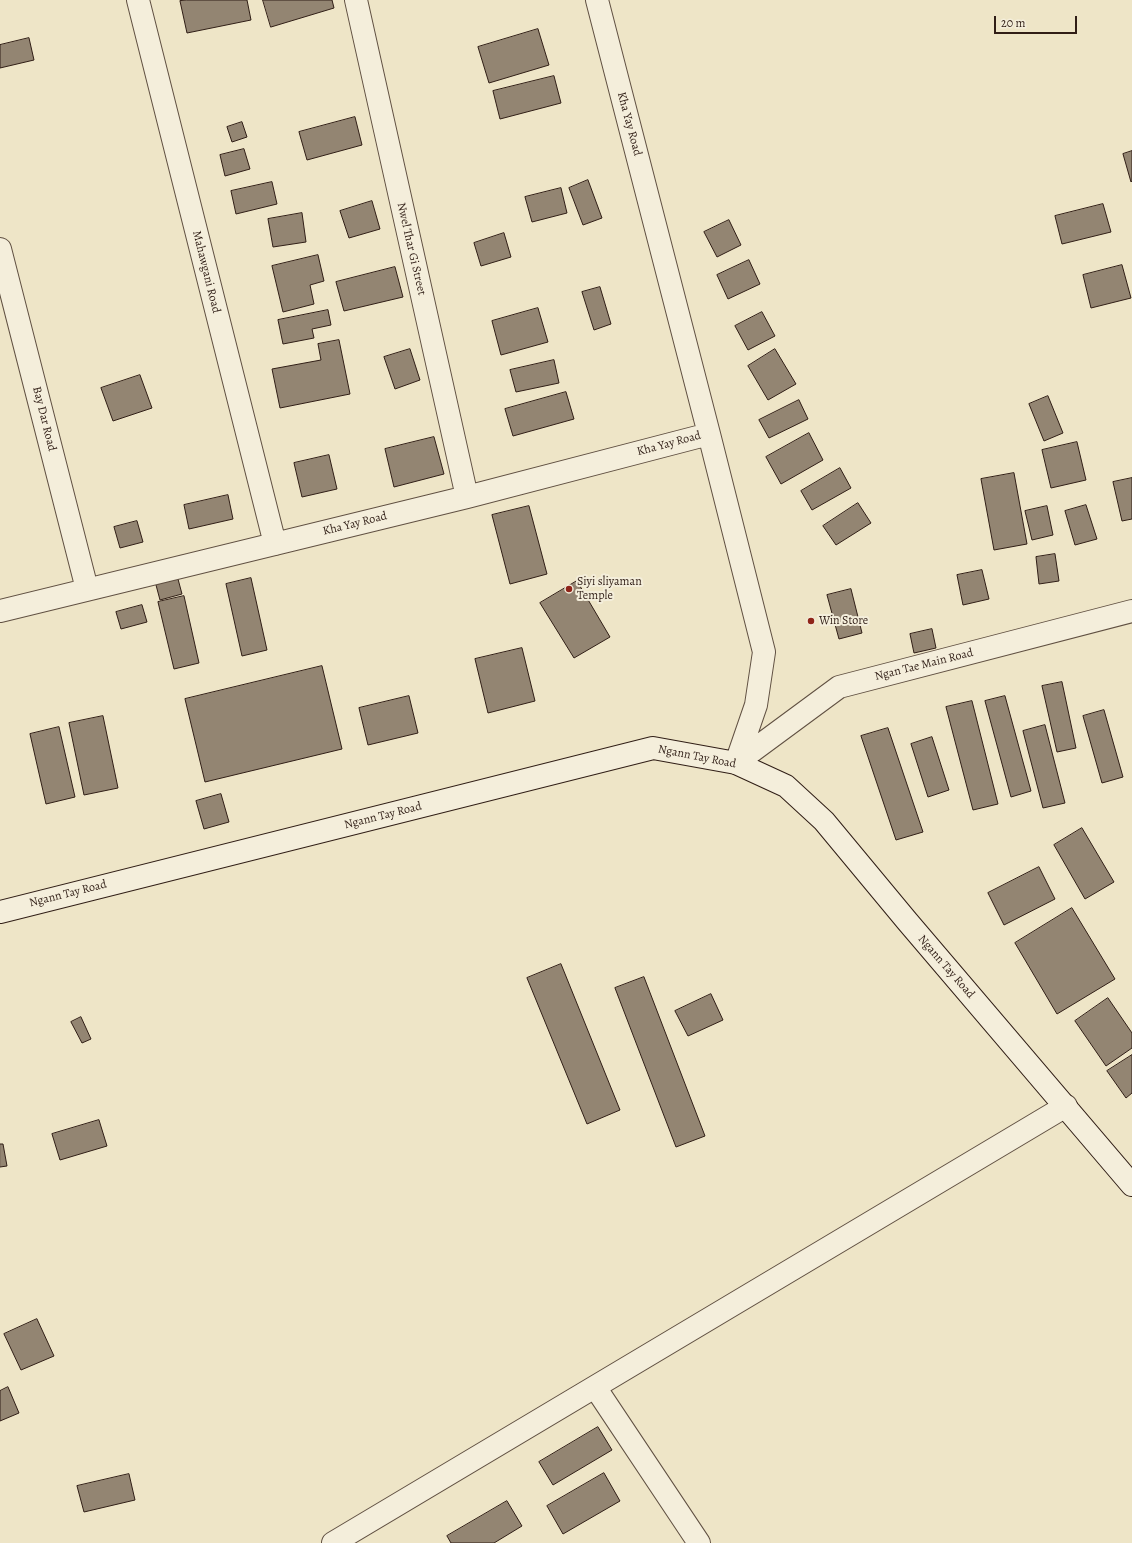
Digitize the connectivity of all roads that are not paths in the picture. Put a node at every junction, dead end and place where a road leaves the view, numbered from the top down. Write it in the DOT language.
graph roads {
  1 [pos="138,0"];
  2 [pos="356,0"];
  3 [pos="597,0"];
  4 [pos="0,249"];
  5 [pos="709,434"];
  6 [pos="467,497"];
  7 [pos="275,544"];
  8 [pos="87,589"];
  9 [pos="0,611"];
  10 [pos="1132,611"];
  11 [pos="736,763"];
  12 [pos="0,912"];
  13 [pos="1066,1106"];
  14 [pos="1132,1185"];
  15 [pos="595,1386"];
  16 [pos="333,1543"];
  17 [pos="700,1543"];
  1 -- 7 [label="street, Mahawgani Road"];
  2 -- 6 [label="street, Nwel Thar Gi Street"];
  3 -- 5 [label="street, Kha Yay Road"];
  4 -- 8 [label="street, Bay Dar Road"];
  5 -- 6 [label="street, Kha Yay Road"];
  5 -- 11 [label="street, Kha Yay Road"];
  6 -- 7 [label="street, Kha Yay Road"];
  7 -- 8 [label="street, Kha Yay Road"];
  8 -- 9 [label="street, Kha Yay Road"];
  10 -- 11 [label="street, Ngan Tae Main Road"];
  11 -- 12 [label="street, Ngann Tay Road"];
  11 -- 13 [label="street, Ngann Tay Road"];
  13 -- 14 [label="street, Ngann Tay Road"];
  13 -- 15 [label="street"];
  15 -- 16 [label="street"];
  15 -- 17 [label="street"];
}
